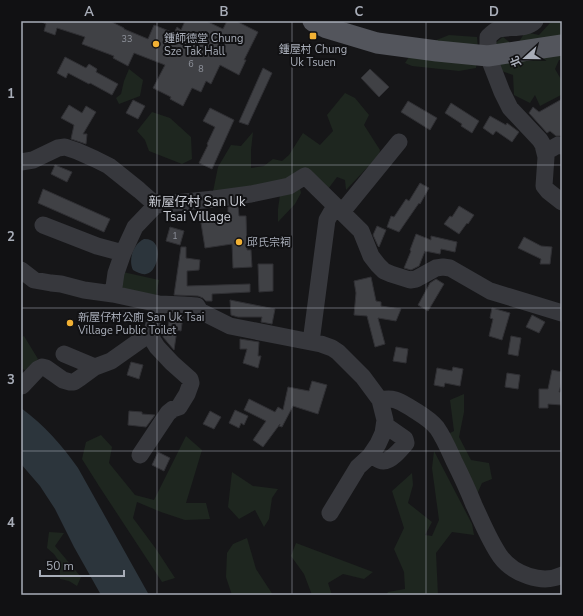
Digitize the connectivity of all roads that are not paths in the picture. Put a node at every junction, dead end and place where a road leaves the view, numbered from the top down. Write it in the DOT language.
graph roads {
  1 [pos="313,21"];
  2 [pos="535,21"];
  3 [pos="562,45"];
  4 [pos="488,56"];
  5 [pos="399,142"];
  6 [pos="562,146"];
  7 [pos="546,152"];
  8 [pos="21,162"];
  9 [pos="562,202"];
  10 [pos="156,205"];
  11 [pos="339,210"];
  12 [pos="43,225"];
  13 [pos="123,253"];
  14 [pos="21,270"];
  15 [pos="113,294"];
  16 [pos="159,304"];
  17 [pos="562,313"];
  18 [pos="152,332"];
  19 [pos="311,342"];
  20 [pos="64,354"];
  21 [pos="95,367"];
  22 [pos="22,386"];
  23 [pos="380,400"];
  24 [pos="385,425"];
  25 [pos="371,454"];
  26 [pos="140,455"];
  27 [pos="330,513"];
  28 [pos="562,575"];
  1 -- 4 [label="main road"];
  2 -- 4 [label="lane"];
  3 -- 4 [label="main road"];
  4 -- 7 [label="lane"];
  5 -- 11 [label="lane"];
  6 -- 7 [label="lane"];
  7 -- 9 [label="lane"];
  8 -- 10 [label="lane"];
  10 -- 11 [label="lane"];
  10 -- 13 [label="lane"];
  11 -- 17 [label="lane"];
  11 -- 19 [label="lane"];
  12 -- 13 [label="lane"];
  13 -- 15 [label="lane"];
  14 -- 15 [label="lane"];
  15 -- 16 [label="lane"];
  16 -- 18 [label="lane"];
  16 -- 19 [label="lane"];
  18 -- 21 [label="lane"];
  18 -- 26 [label="lane"];
  19 -- 23 [label="lane"];
  20 -- 21 [label="lane"];
  21 -- 22 [label="lane"];
  23 -- 24 [label="lane"];
  23 -- 28 [label="lane"];
  24 -- 25 [label="lane"];
  24 -- 25 [label="lane"];
  25 -- 27 [label="lane"];
}
